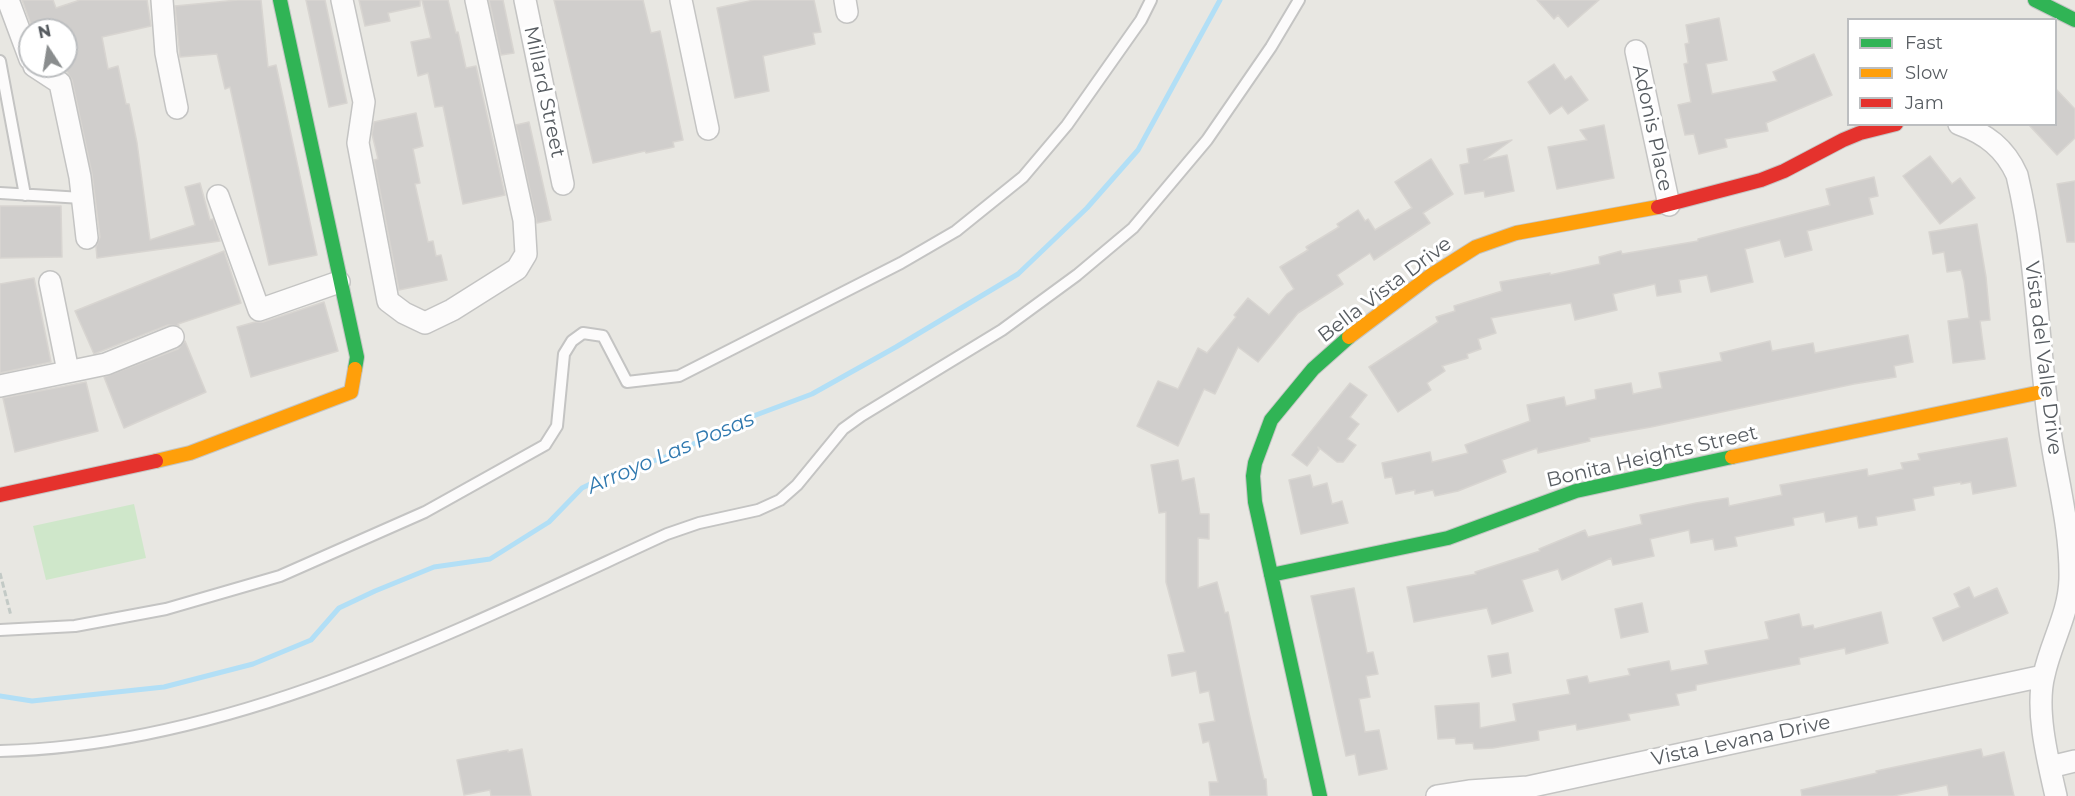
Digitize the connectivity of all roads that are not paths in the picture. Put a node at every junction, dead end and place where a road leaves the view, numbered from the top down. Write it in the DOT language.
graph roads {
  1 [pos="1,0"];
  2 [pos="8,0"];
  3 [pos="162,0"];
  4 [pos="280,0"];
  5 [pos="342,0"];
  6 [pos="476,0"];
  7 [pos="525,0"];
  8 [pos="681,0"];
  9 [pos="1151,0"];
  10 [pos="1299,0"];
  11 [pos="2035,0"];
  12 [pos="0,7"];
  13 [pos="2075,20"];
  14 [pos="18,27"];
  15 [pos="1636,51"];
  16 [pos="0,61"];
  17 [pos="52,78"];
  18 [pos="177,108"];
  19 [pos="1888,126"];
  20 [pos="1964,126"];
  21 [pos="708,129"];
  22 [pos="564,184"];
  23 [pos="0,193"];
  24 [pos="25,195"];
  25 [pos="218,196"];
  26 [pos="82,198"];
  27 [pos="1669,205"];
  28 [pos="87,238"];
  29 [pos="50,282"];
  30 [pos="339,282"];
  31 [pos="173,337"];
  32 [pos="68,371"];
  33 [pos="0,386"];
  34 [pos="2046,391"];
  35 [pos="0,495"];
  36 [pos="1271,575"];
  37 [pos="0,630"];
  38 [pos="2043,676"];
  39 [pos="0,751"];
  40 [pos="2075,761"];
  41 [pos="2050,767"];
  42 [pos="1320,796"];
  43 [pos="1437,796"];
  44 [pos="2056,796"];
  1 -- 12 [label="lane"];
  2 -- 14 [label="street"];
  3 -- 18 [label="street"];
  4 -- 30 [label="street"];
  5 -- 6 [label="street"];
  7 -- 22 [label="street, Millard Street"];
  8 -- 21 [label="street"];
  9 -- 37 [label="lane"];
  10 -- 39 [label="lane"];
  11 -- 13 [label="street"];
  15 -- 27 [label="street, Adonis Place"];
  16 -- 24 [label="lane"];
  17 -- 26 [label="street"];
  19 -- 27 [label="street, Bella Vista Drive"];
  20 -- 34 [label="street, Vista del Valle Drive"];
  23 -- 24 [label="lane"];
  24 -- 26 [label="lane"];
  25 -- 30 [label="street"];
  26 -- 28 [label="street"];
  27 -- 36 [label="street, Bella Vista Drive"];
  29 -- 32 [label="street"];
  30 -- 35 [label="street"];
  31 -- 32 [label="street"];
  32 -- 33 [label="street"];
  34 -- 36 [label="street, Bonita Heights Street"];
  34 -- 38 [label="street, Vista del Valle Drive"];
  36 -- 42 [label="street, Bella Vista Drive"];
  38 -- 41 [label="street, Vista del Valle Drive"];
  38 -- 43 [label="street, Vista Levana Drive"];
  40 -- 41 [label="street"];
  41 -- 44 [label="street, Vista del Valle Drive"];
}
